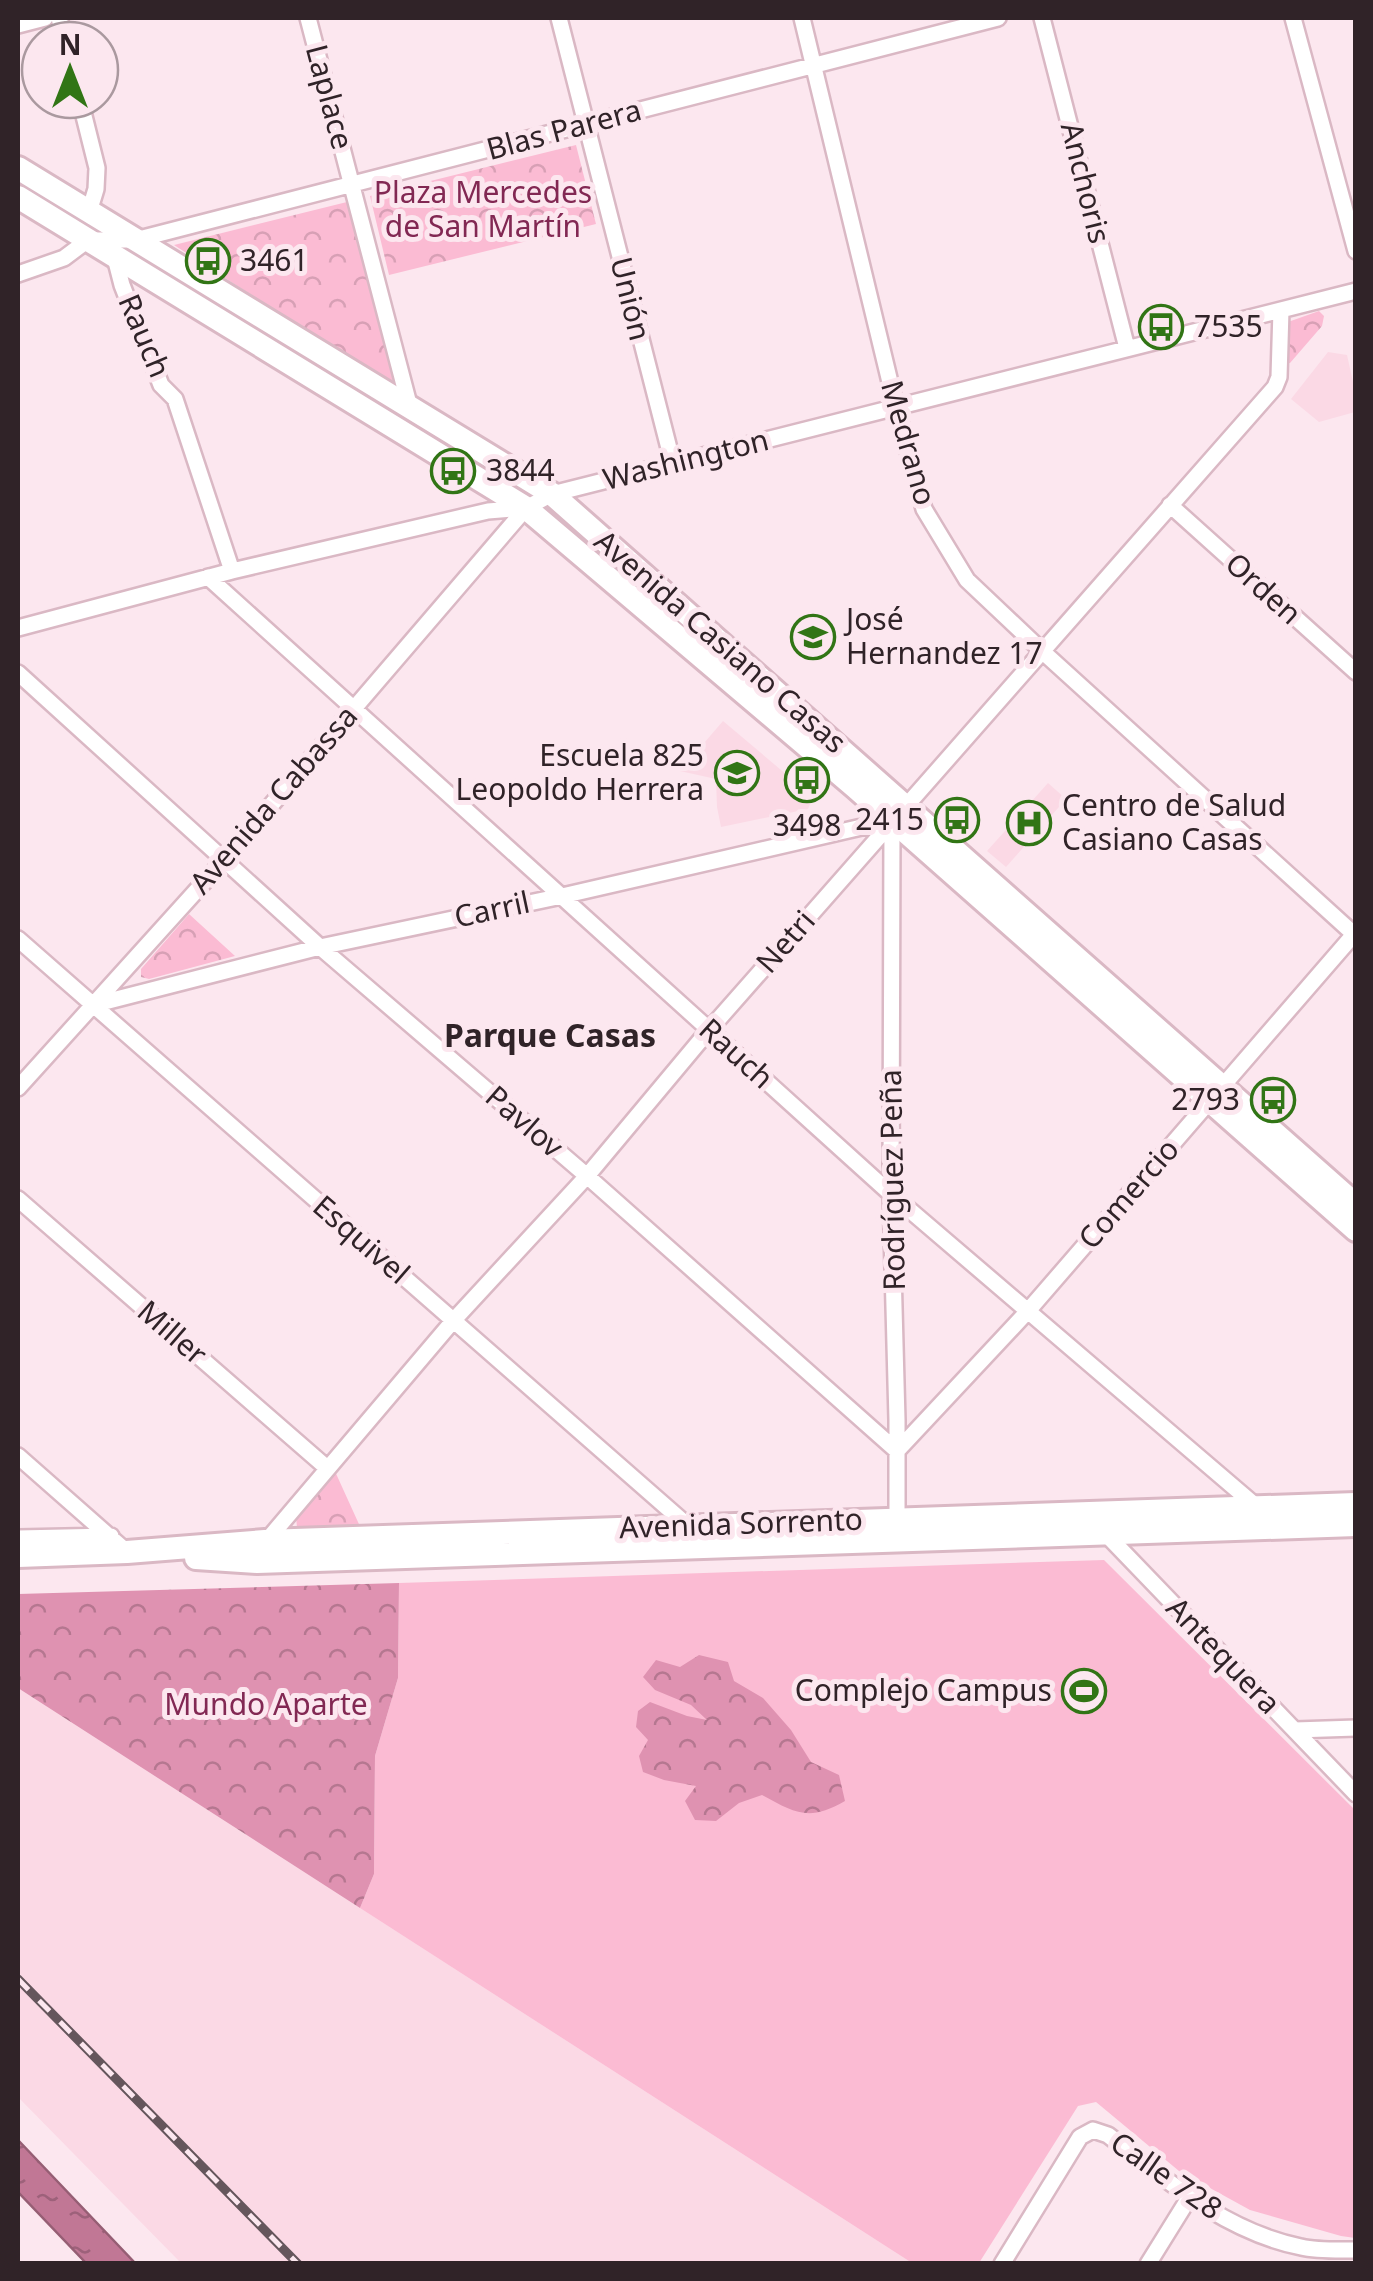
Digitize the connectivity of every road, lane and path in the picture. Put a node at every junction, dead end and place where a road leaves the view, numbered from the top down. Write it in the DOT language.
graph roads {
  1 [pos="45,18"];
  2 [pos="308,18"];
  3 [pos="559,18"];
  4 [pos="802,18"];
  5 [pos="998,18"];
  6 [pos="1042,18"];
  7 [pos="1293,18"];
  8 [pos="18,25"];
  9 [pos="814,64"];
  10 [pos="85,120"];
  11 [pos="586,124"];
  12 [pos="18,168"];
  13 [pos="352,184"];
  14 [pos="18,198"];
  15 [pos="89,212"];
  16 [pos="135,240"];
  17 [pos="104,246"];
  18 [pos="1356,251"];
  19 [pos="18,274"];
  20 [pos="1356,291"];
  21 [pos="1282,310"];
  22 [pos="1127,348"];
  23 [pos="896,407"];
  24 [pos="410,408"];
  25 [pos="673,464"];
  26 [pos="552,494"];
  27 [pos="1170,506"];
  28 [pos="526,508"];
  29 [pos="232,571"];
  30 [pos="208,577"];
  31 [pos="18,628"];
  32 [pos="1042,651"];
  33 [pos="1356,672"];
  34 [pos="18,673"];
  35 [pos="354,708"];
  36 [pos="899,813"];
  37 [pos="224,860"];
  38 [pos="562,896"];
  39 [pos="1355,934"];
  40 [pos="18,939"];
  41 [pos="320,946"];
  42 [pos="93,1004"];
  43 [pos="709,1030"];
  44 [pos="18,1088"];
  45 [pos="1216,1094"];
  46 [pos="586,1176"];
  47 [pos="891,1194"];
  48 [pos="18,1199"];
  49 [pos="1356,1206"];
  50 [pos="1356,1230"];
  51 [pos="1027,1312"];
  52 [pos="453,1321"];
  53 [pos="897,1451"];
  54 [pos="18,1456"];
  55 [pos="328,1468"];
  56 [pos="1356,1504"];
  57 [pos="1258,1518"];
  58 [pos="1102,1523"];
  59 [pos="1356,1525"];
  60 [pos="897,1530"];
  61 [pos="689,1537"];
  62 [pos="18,1538"];
  63 [pos="119,1544"];
  64 [pos="261,1552"];
  65 [pos="18,1556"];
  66 [pos="1356,1728"];
  67 [pos="1295,1730"];
  68 [pos="1356,1794"];
  69 [pos="1190,2198"];
  70 [pos="1303,2248"];
  71 [pos="1356,2250"];
  72 [pos="1002,2264"];
  73 [pos="1148,2264"];
  74 [pos="1294,2264"];
  1 -- 8 [label="street"];
  2 -- 13 [label="street, Laplace"];
  3 -- 11 [label="street, Unión"];
  4 -- 9 [label="street, Medrano"];
  5 -- 9 [label="street, Blas Parera"];
  6 -- 22 [label="street, Anchoris"];
  7 -- 18 [label="street"];
  9 -- 11 [label="street, Blas Parera"];
  9 -- 23 [label="street, Medrano"];
  10 -- 15 [label="street"];
  11 -- 13 [label="street, Blas Parera"];
  11 -- 25 [label="street, Unión"];
  12 -- 15 [label="main road, Avenida Casiano Casas"];
  13 -- 16 [label="street, Blas Parera"];
  13 -- 24 [label="street, Laplace"];
  14 -- 17 [label="main road, Avenida Casiano Casas"];
  15 -- 16 [label="main road, Avenida Casiano Casas"];
  15 -- 17 [label="street, Rauch"];
  16 -- 17 [label="street, Blas Parera"];
  16 -- 24 [label="main road, Avenida Casiano Casas"];
  17 -- 19 [label="street, Blas Parera"];
  17 -- 28 [label="main road, Avenida Casiano Casas"];
  17 -- 29 [label="street, Rauch"];
  20 -- 21 [label="street, Washington"];
  21 -- 22 [label="street, Washington"];
  21 -- 27 [label="street, Netri"];
  22 -- 23 [label="street, Washington"];
  23 -- 25 [label="street, Washington"];
  23 -- 32 [label="street, Medrano"];
  24 -- 26 [label="main road, Avenida Casiano Casas"];
  25 -- 26 [label="street, Washington"];
  26 -- 28 [label="street, Washington"];
  26 -- 36 [label="main road, Avenida Casiano Casas"];
  27 -- 32 [label="street, Netri"];
  27 -- 33 [label="street, Orden"];
  28 -- 29 [label="street, Washington"];
  28 -- 35 [label="street, Avenida Cabassa"];
  28 -- 36 [label="main road, Avenida Casiano Casas"];
  29 -- 30 [label="street, Washington"];
  30 -- 31 [label="street, Washington"];
  30 -- 35 [label="street, Rauch"];
  32 -- 36 [label="street, Netri"];
  32 -- 39 [label="street, Medrano"];
  34 -- 37 [label="street, Pavlov"];
  35 -- 37 [label="street, Avenida Cabassa"];
  35 -- 38 [label="street, Rauch"];
  36 -- 38 [label="street, Carril"];
  36 -- 43 [label="street, Netri"];
  36 -- 45 [label="main road, Avenida Casiano Casas"];
  36 -- 47 [label="street, Rodríguez Peña"];
  37 -- 41 [label="street, Pavlov"];
  37 -- 42 [label="street, Avenida Cabassa"];
  38 -- 41 [label="street, Carril"];
  38 -- 43 [label="street, Rauch"];
  39 -- 45 [label="street, Comercio"];
  40 -- 42 [label="street, Esquivel"];
  41 -- 42 [label="street, Carril"];
  41 -- 46 [label="street, Pavlov"];
  42 -- 44 [label="street, Avenida Cabassa"];
  42 -- 52 [label="street, Esquivel"];
  43 -- 46 [label="street, Netri"];
  43 -- 47 [label="street, Rauch"];
  45 -- 49 [label="main road, Avenida Casiano Casas"];
  45 -- 50 [label="main road, Avenida Casiano Casas"];
  45 -- 51 [label="street, Comercio"];
  46 -- 52 [label="street, Netri"];
  46 -- 53 [label="street, Pavlov"];
  47 -- 51 [label="street, Rauch"];
  47 -- 53 [label="street, Rodríguez Peña"];
  48 -- 55 [label="street, Miller"];
  51 -- 53 [label="street, Comercio"];
  51 -- 57 [label="street, Rauch"];
  52 -- 55 [label="street, Netri"];
  52 -- 61 [label="street, Esquivel"];
  53 -- 60 [label="street, Rodríguez Peña"];
  54 -- 63 [label="street"];
  55 -- 64 [label="street, Netri"];
  56 -- 57 [label="main road, Avenida Sorrento"];
  57 -- 58 [label="main road, Avenida Sorrento"];
  57 -- 59 [label="main road, Avenida Sorrento"];
  58 -- 60 [label="main road, Avenida Sorrento"];
  58 -- 67 [label="street, Antequera"];
  60 -- 61 [label="main road, Avenida Sorrento"];
  61 -- 64 [label="main road, Avenida Sorrento"];
  62 -- 63 [label="street"];
  63 -- 64 [label="main road, Avenida Sorrento"];
  63 -- 65 [label="main road, Avenida Sorrento"];
  66 -- 67 [label="street"];
  67 -- 68 [label="street, Antequera"];
  69 -- 70 [label="street, Calle 728"];
  69 -- 72 [label="street, Calle 728"];
  69 -- 73 [label="street"];
  70 -- 71 [label="street, Calle 728"];
  70 -- 74 [label="street"];
}
